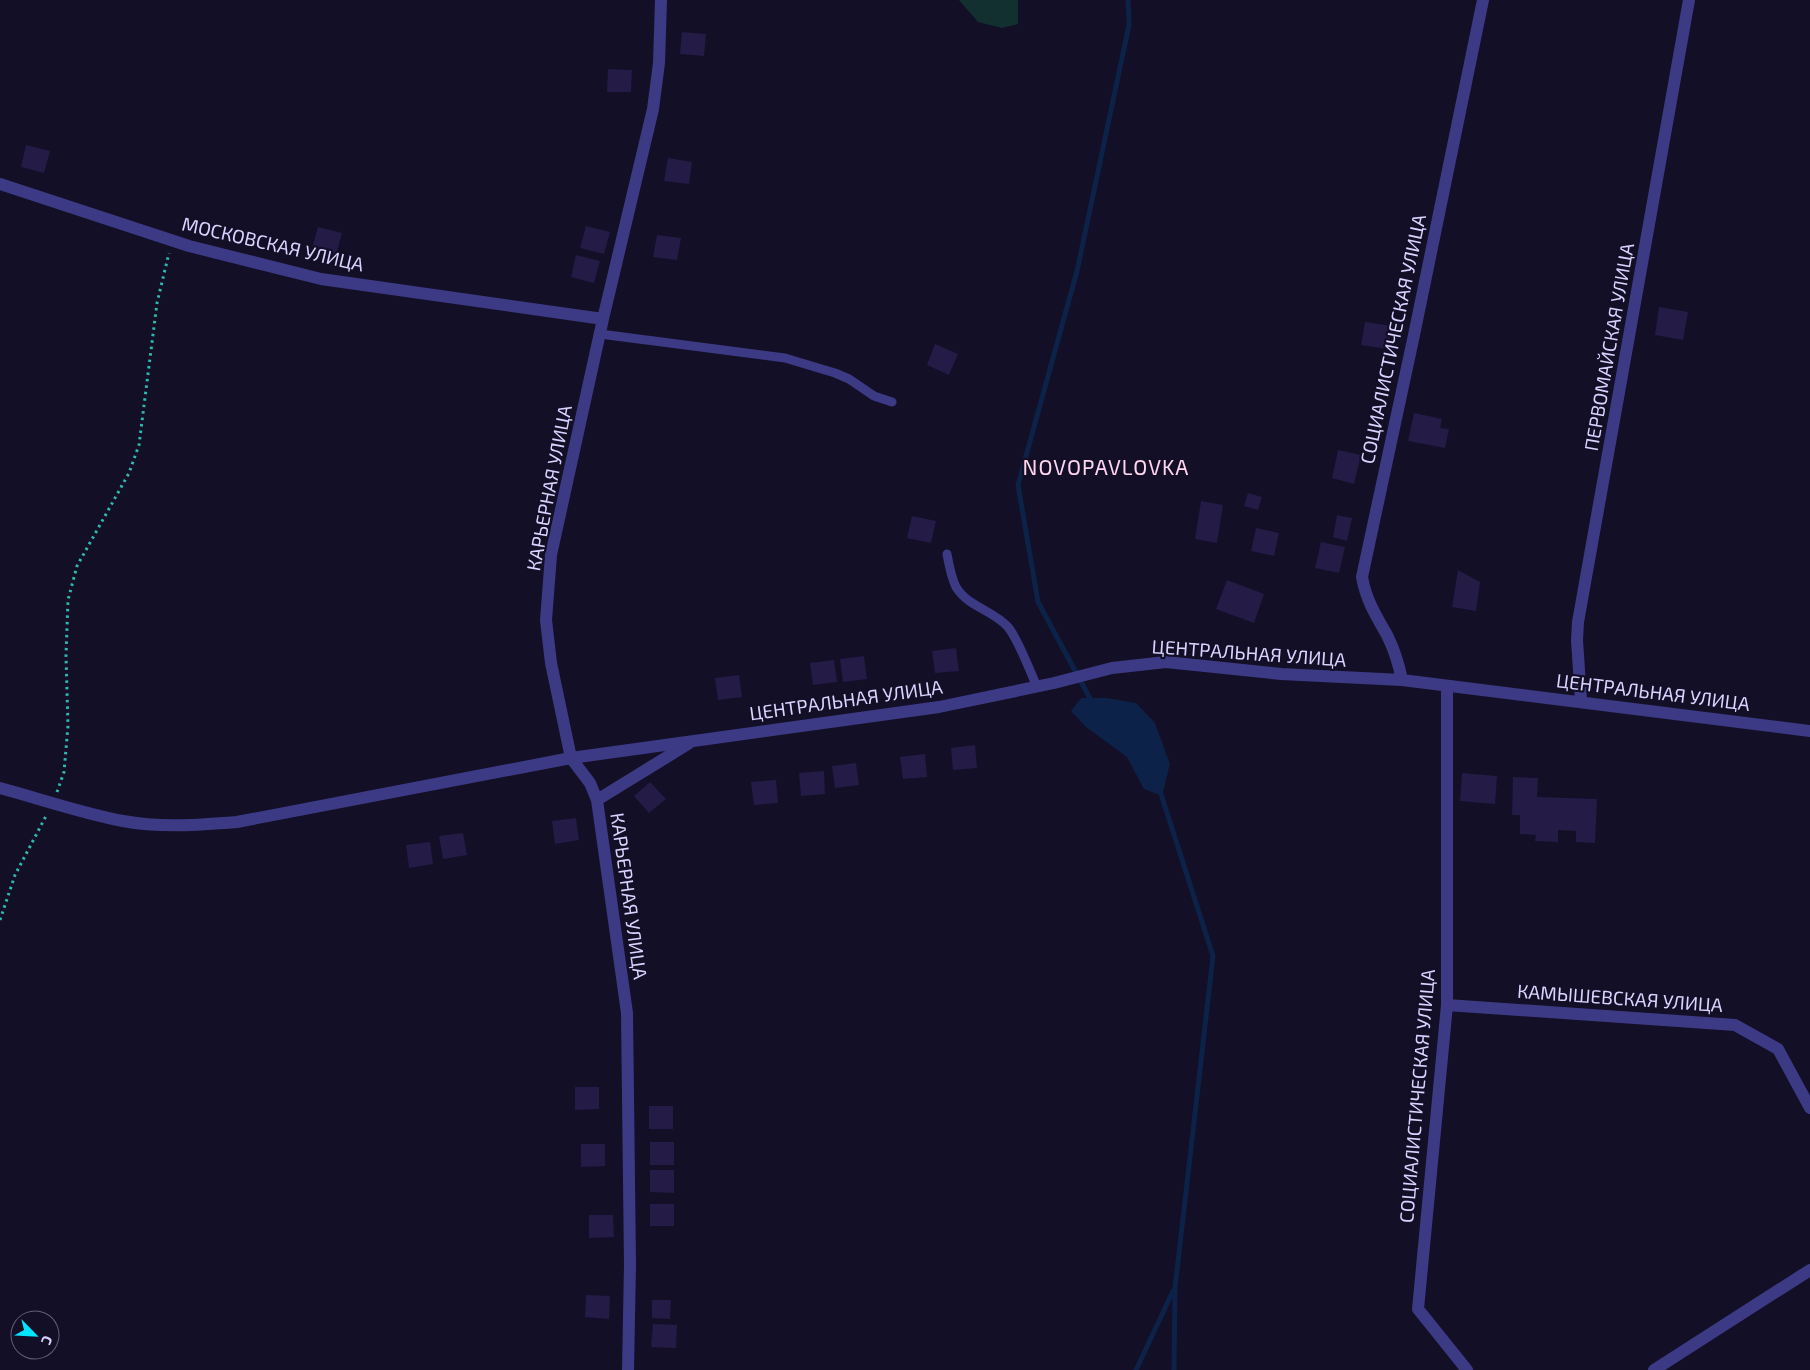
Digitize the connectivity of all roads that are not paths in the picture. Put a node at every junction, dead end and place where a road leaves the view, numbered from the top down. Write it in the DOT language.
graph roads {
  1 [pos="661,0"];
  2 [pos="1483,0"];
  3 [pos="1690,0"];
  4 [pos="0,184"];
  5 [pos="603,319"];
  6 [pos="600,334"];
  7 [pos="892,402"];
  8 [pos="947,554"];
  9 [pos="1402,680"];
  10 [pos="1447,686"];
  11 [pos="1037,687"];
  12 [pos="1581,701"];
  13 [pos="1810,731"];
  14 [pos="693,740"];
  15 [pos="571,758"];
  16 [pos="0,788"];
  17 [pos="596,800"];
  18 [pos="1447,1005"];
  19 [pos="1810,1108"];
  20 [pos="1810,1270"];
  21 [pos="628,1370"];
  22 [pos="1467,1370"];
  23 [pos="1654,1370"];
  1 -- 5 [label="street, КАРЬЕРНАЯ УЛИЦА"];
  2 -- 9 [label="street, СОЦИАЛИСТИЧЕСКАЯ УЛИЦА"];
  3 -- 12 [label="street, ПЕРВОМАЙСКАЯ УЛИЦА"];
  4 -- 5 [label="street, МОСКОВСКАЯ УЛИЦА"];
  5 -- 6 [label="street, КАРЬЕРНАЯ УЛИЦА"];
  6 -- 7 [label="lane"];
  6 -- 15 [label="street, КАРЬЕРНАЯ УЛИЦА"];
  8 -- 11 [label="lane"];
  9 -- 10 [label="street, ЦЕНТРАЛЬНАЯ УЛИЦА"];
  9 -- 11 [label="street, ЦЕНТРАЛЬНАЯ УЛИЦА"];
  10 -- 12 [label="street, ЦЕНТРАЛЬНАЯ УЛИЦА"];
  10 -- 18 [label="street, СОЦИАЛИСТИЧЕСКАЯ УЛИЦА"];
  11 -- 14 [label="street, ЦЕНТРАЛЬНАЯ УЛИЦА"];
  12 -- 13 [label="street, ЦЕНТРАЛЬНАЯ УЛИЦА"];
  14 -- 15 [label="street, ЦЕНТРАЛЬНАЯ УЛИЦА"];
  14 -- 17 [label="street"];
  15 -- 16 [label="street, ЦЕНТРАЛЬНАЯ УЛИЦА"];
  15 -- 17 [label="street, КАРЬЕРНАЯ УЛИЦА"];
  17 -- 21 [label="street, КАРЬЕРНАЯ УЛИЦА"];
  18 -- 19 [label="street, КАМЫШЕВСКАЯ УЛИЦА"];
  18 -- 22 [label="street, СОЦИАЛИСТИЧЕСКАЯ УЛИЦА"];
  20 -- 23 [label="street"];
}
